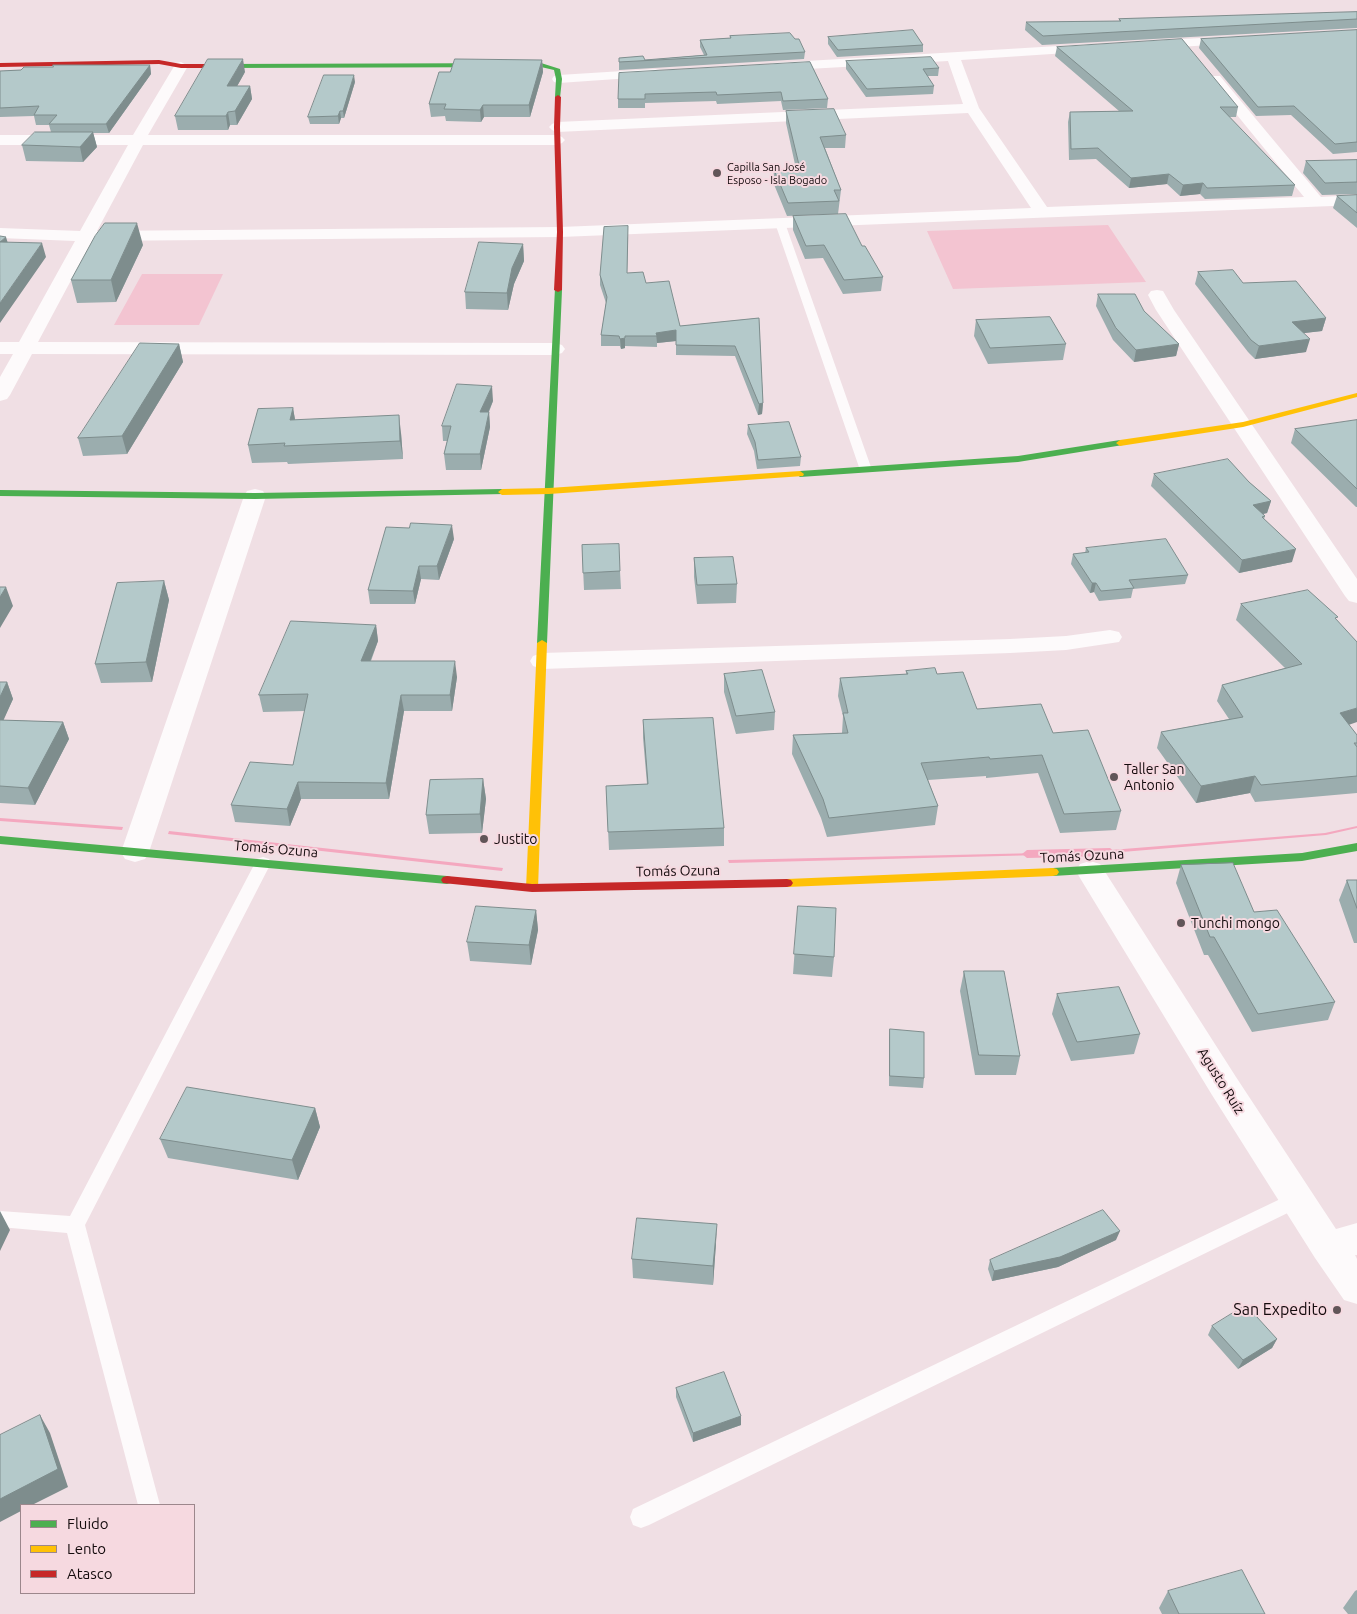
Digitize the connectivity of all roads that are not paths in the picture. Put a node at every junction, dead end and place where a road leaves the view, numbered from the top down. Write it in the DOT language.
graph roads {
  1 [pos="1252,39"];
  2 [pos="1185,43"];
  3 [pos="1137,46"];
  4 [pos="1108,47"];
  5 [pos="953,56"];
  6 [pos="0,66"];
  7 [pos="181,66"];
  8 [pos="756,68"];
  9 [pos="668,73"];
  10 [pos="559,79"];
  11 [pos="972,108"];
  12 [pos="557,133"];
  13 [pos="0,140"];
  14 [pos="138,140"];
  15 [pos="1357,200"];
  16 [pos="1316,202"];
  17 [pos="1042,212"];
  18 [pos="780,223"];
  19 [pos="560,232"];
  20 [pos="0,233"];
  21 [pos="86,236"];
  22 [pos="1157,295"];
  23 [pos="0,348"];
  24 [pos="25,348"];
  25 [pos="555,349"];
  26 [pos="0,395"];
  27 [pos="1357,395"];
  28 [pos="1243,424"];
  29 [pos="866,470"];
  30 [pos="549,491"];
  31 [pos="0,493"];
  32 [pos="255,496"];
  33 [pos="1353,584"];
  34 [pos="1110,637"];
  35 [pos="542,661"];
  36 [pos="0,840"];
  37 [pos="1357,847"];
  38 [pos="135,852"];
  39 [pos="264,863"];
  40 [pos="1090,871"];
  41 [pos="532,888"];
  42 [pos="1297,1199"];
  43 [pos="0,1219"];
  44 [pos="75,1226"];
  45 [pos="1342,1243"];
  46 [pos="1357,1288"];
  47 [pos="149,1504"];
  48 [pos="641,1517"];
  1 -- 2 [label="street"];
  2 -- 3 [label="street"];
  2 -- 16 [label="street"];
  4 -- 5 [label="street"];
  5 -- 8 [label="street"];
  5 -- 11 [label="street"];
  6 -- 7 [label="street"];
  7 -- 10 [label="street"];
  7 -- 14 [label="street"];
  9 -- 10 [label="street"];
  10 -- 12 [label="street"];
  11 -- 12 [label="street"];
  11 -- 17 [label="street"];
  12 -- 14 [label="street"];
  12 -- 19 [label="street"];
  13 -- 14 [label="street"];
  14 -- 21 [label="street"];
  15 -- 16 [label="street"];
  16 -- 17 [label="street"];
  17 -- 18 [label="street"];
  18 -- 19 [label="street"];
  18 -- 29 [label="lane"];
  19 -- 21 [label="street"];
  19 -- 25 [label="street"];
  20 -- 21 [label="street"];
  21 -- 24 [label="street"];
  22 -- 28 [label="street"];
  23 -- 24 [label="street"];
  24 -- 25 [label="street"];
  24 -- 26 [label="street"];
  25 -- 30 [label="street"];
  27 -- 28 [label="street"];
  28 -- 29 [label="street"];
  28 -- 33 [label="street"];
  29 -- 30 [label="street"];
  30 -- 32 [label="street"];
  30 -- 35 [label="street"];
  31 -- 32 [label="street"];
  32 -- 38 [label="street"];
  34 -- 35 [label="street"];
  35 -- 41 [label="street"];
  36 -- 38 [label="street, Tomás Ozuna"];
  37 -- 40 [label="street, Tomás Ozuna"];
  38 -- 39 [label="street, Tomás Ozuna"];
  39 -- 41 [label="street, Tomás Ozuna"];
  39 -- 44 [label="lane"];
  40 -- 41 [label="street, Tomás Ozuna"];
  40 -- 42 [label="street, Agusto Ruíz"];
  42 -- 45 [label="street, Agusto Ruíz"];
  42 -- 48 [label="lane"];
  43 -- 44 [label="lane"];
  44 -- 47 [label="lane"];
  45 -- 46 [label="street, Agusto Ruíz"];
}
